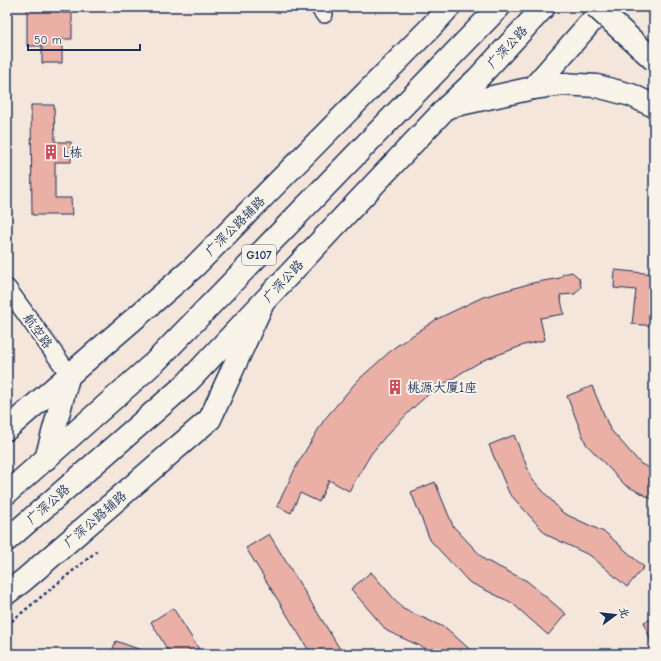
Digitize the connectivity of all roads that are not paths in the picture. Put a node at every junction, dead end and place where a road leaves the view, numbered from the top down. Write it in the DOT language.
graph roads {
  1 [pos="449,7"];
  2 [pos="499,7"];
  3 [pos="544,7"];
  4 [pos="596,7"];
  5 [pos="604,7"];
  6 [pos="654,60"];
  7 [pos="533,88"];
  8 [pos="654,106"];
  9 [pos="447,107"];
  10 [pos="7,288"];
  11 [pos="264,301"];
  12 [pos="69,374"];
  13 [pos="7,429"];
  14 [pos="46,459"];
  15 [pos="7,493"];
  16 [pos="7,540"];
  17 [pos="7,593"];
  1 -- 12 [label="main road, 广深公路辅路"];
  2 -- 14 [label="main road, G107"];
  3 -- 9 [label="main road, 广深公路 / G107"];
  4 -- 6 [label="main road, bridge"];
  5 -- 7 [label="main road"];
  7 -- 8 [label="main road"];
  7 -- 9 [label="main road"];
  9 -- 11 [label="main road, 广深公路 / G107"];
  10 -- 12 [label="street, 航空路"];
  11 -- 16 [label="main road, 广深公路 / G107"];
  11 -- 17 [label="main road, 广深公路辅路"];
  12 -- 13 [label="main road, 广深公路辅路"];
  12 -- 14 [label="main road"];
  14 -- 15 [label="main road, G107"];
}
